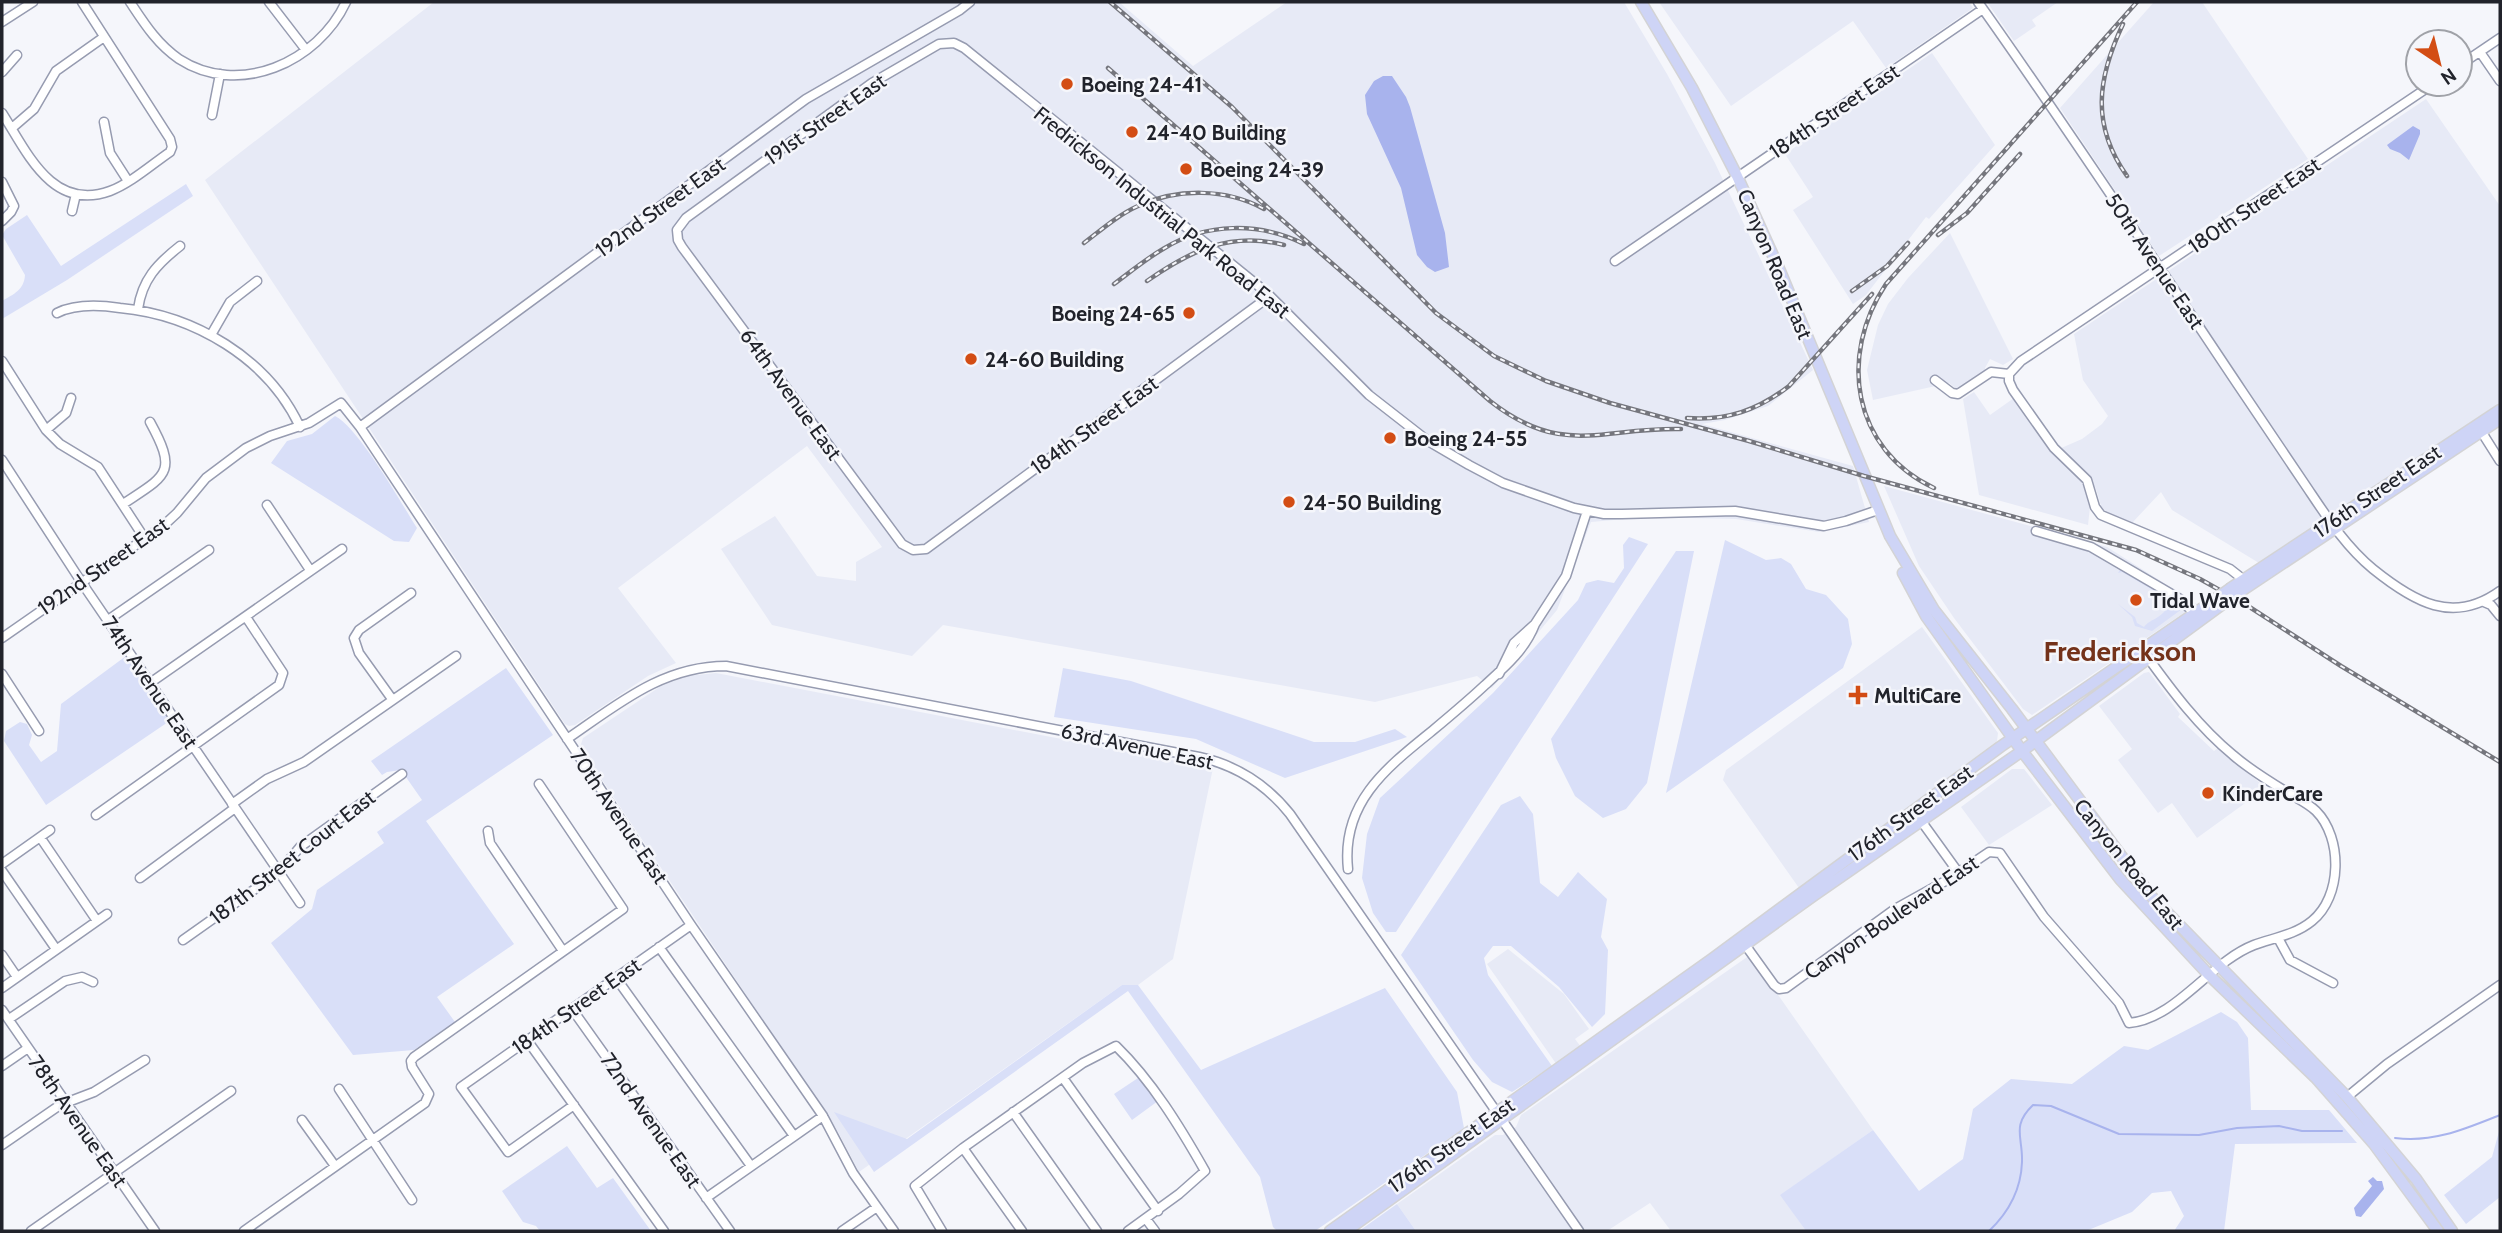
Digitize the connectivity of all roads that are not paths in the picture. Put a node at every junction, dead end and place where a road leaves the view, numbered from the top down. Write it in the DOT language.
graph roads {
  1 [pos="33,2"];
  2 [pos="82,2"];
  3 [pos="130,2"];
  4 [pos="269,2"];
  5 [pos="346,2"];
  6 [pos="970,2"];
  7 [pos="1641,2"];
  8 [pos="1981,6"];
  9 [pos="2,22"];
  10 [pos="104,37"];
  11 [pos="2500,38"];
  12 [pos="946,43"];
  13 [pos="306,50"];
  14 [pos="2480,52"];
  15 [pos="17,55"];
  16 [pos="2474,56"];
  17 [pos="2,72"];
  18 [pos="220,74"];
  19 [pos="2500,81"];
  20 [pos="2412,98"];
  21 [pos="2,113"];
  22 [pos="212,115"];
  23 [pos="104,122"];
  24 [pos="12,128"];
  25 [pos="1737,176"];
  26 [pos="128,181"];
  27 [pos="2,182"];
  28 [pos="76,194"];
  29 [pos="72,211"];
  30 [pos="2,221"];
  31 [pos="677,230"];
  32 [pos="180,246"];
  33 [pos="1615,261"];
  34 [pos="2161,267"];
  35 [pos="257,281"];
  36 [pos="1270,296"];
  37 [pos="138,310"];
  38 [pos="57,313"];
  39 [pos="211,335"];
  40 [pos="2,361"];
  41 [pos="2009,374"];
  42 [pos="1935,380"];
  43 [pos="71,398"];
  44 [pos="341,403"];
  45 [pos="2500,410"];
  46 [pos="2500,417"];
  47 [pos="150,422"];
  48 [pos="300,427"];
  49 [pos="360,427"];
  50 [pos="2485,429"];
  51 [pos="46,430"];
  52 [pos="2,460"];
  53 [pos="2500,461"];
  54 [pos="122,504"];
  55 [pos="267,505"];
  56 [pos="1878,510"];
  57 [pos="1587,511"];
  58 [pos="2332,525"];
  59 [pos="2036,531"];
  60 [pos="1890,536"];
  61 [pos="145,539"];
  62 [pos="342,549"];
  63 [pos="209,550"];
  64 [pos="916,550"];
  65 [pos="310,570"];
  66 [pos="2244,580"];
  67 [pos="82,583"];
  68 [pos="2235,591"];
  69 [pos="2500,591"];
  70 [pos="411,593"];
  71 [pos="2220,600"];
  72 [pos="2484,602"];
  73 [pos="2194,613"];
  74 [pos="2500,616"];
  75 [pos="246,617"];
  76 [pos="108,620"];
  77 [pos="2,638"];
  78 [pos="2146,654"];
  79 [pos="456,656"];
  80 [pos="2,674"];
  81 [pos="150,683"];
  82 [pos="392,699"];
  83 [pos="2026,729"];
  84 [pos="39,731"];
  85 [pos="2013,738"];
  86 [pos="567,739"];
  87 [pos="2035,742"];
  88 [pos="193,746"];
  89 [pos="2022,751"];
  90 [pos="402,774"];
  91 [pos="539,784"];
  92 [pos="233,806"];
  93 [pos="96,815"];
  94 [pos="1917,816"];
  95 [pos="50,830"];
  96 [pos="488,831"];
  97 [pos="40,837"];
  98 [pos="2,864"];
  99 [pos="1348,869"];
  100 [pos="2,871"];
  101 [pos="279,872"];
  102 [pos="1958,872"];
  103 [pos="140,878"];
  104 [pos="300,903"];
  105 [pos="107,914"];
  106 [pos="97,921"];
  107 [pos="691,925"];
  108 [pos="2278,938"];
  109 [pos="183,940"];
  110 [pos="1745,940"];
  111 [pos="659,947"];
  112 [pos="56,949"];
  113 [pos="563,951"];
  114 [pos="2,955"];
  115 [pos="2219,968"];
  116 [pos="2209,975"];
  117 [pos="17,977"];
  118 [pos="616,978"];
  119 [pos="93,982"];
  120 [pos="2333,983"];
  121 [pos="2500,985"];
  122 [pos="2,988"];
  123 [pos="572,1009"];
  124 [pos="2,1010"];
  125 [pos="9,1020"];
  126 [pos="527,1040"];
  127 [pos="28,1048"];
  128 [pos="1587,1048"];
  129 [pos="145,1060"];
  130 [pos="2,1066"];
  131 [pos="1566,1075"];
  132 [pos="1063,1078"];
  133 [pos="2316,1078"];
  134 [pos="339,1089"];
  135 [pos="231,1091"];
  136 [pos="2347,1097"];
  137 [pos="66,1103"];
  138 [pos="574,1105"];
  139 [pos="1013,1112"];
  140 [pos="823,1116"];
  141 [pos="1499,1117"];
  142 [pos="302,1120"];
  143 [pos="794,1136"];
  144 [pos="374,1139"];
  145 [pos="2,1145"];
  146 [pos="963,1148"];
  147 [pos="335,1166"];
  148 [pos="751,1166"];
  149 [pos="115,1173"];
  150 [pos="706,1198"];
  151 [pos="412,1200"];
  152 [pos="877,1207"];
  153 [pos="1158,1211"];
  154 [pos="1146,1219"];
  155 [pos="31,1231"];
  156 [pos="155,1231"];
  157 [pos="244,1231"];
  158 [pos="664,1231"];
  159 [pos="730,1231"];
  160 [pos="842,1231"];
  161 [pos="894,1231"];
  162 [pos="942,1231"];
  163 [pos="1023,1231"];
  164 [pos="1097,1231"];
  165 [pos="1128,1231"];
  166 [pos="1155,1231"];
  167 [pos="1330,1231"];
  168 [pos="1346,1231"];
  169 [pos="1579,1231"];
  170 [pos="2438,1231"];
  171 [pos="2452,1231"];
  1 -- 9 [label="street"];
  2 -- 10 [label="street"];
  3 -- 18 [label="street"];
  4 -- 13 [label="street"];
  5 -- 13 [label="street"];
  6 -- 49 [label="street, 192nd Street East"];
  7 -- 25 [label="main road, Canyon Road East"];
  8 -- 25 [label="street, 184th Street East"];
  8 -- 34 [label="street, 50th Avenue East"];
  10 -- 24 [label="street"];
  10 -- 26 [label="street"];
  11 -- 14 [label="street"];
  12 -- 31 [label="street, 191st Street East"];
  12 -- 36 [label="street, Fredrickson Industrial Park Road East"];
  13 -- 18 [label="street"];
  14 -- 16 [label="street"];
  14 -- 19 [label="street"];
  15 -- 17 [label="street"];
  18 -- 22 [label="street"];
  20 -- 34 [label="street, 180th Street East"];
  21 -- 24 [label="street"];
  23 -- 26 [label="street"];
  24 -- 28 [label="street"];
  25 -- 33 [label="street, 184th Street East"];
  25 -- 56 [label="main road, Canyon Road East"];
  26 -- 28 [label="street"];
  27 -- 30 [label="street"];
  28 -- 29 [label="street"];
  31 -- 64 [label="street, 64th Avenue East"];
  32 -- 37 [label="street"];
  34 -- 41 [label="street, 180th Street East"];
  34 -- 58 [label="street, 50th Avenue East"];
  35 -- 39 [label="street"];
  36 -- 57 [label="street, Fredrickson Industrial Park Road East"];
  36 -- 64 [label="street, 184th Street East"];
  37 -- 38 [label="street"];
  37 -- 39 [label="street"];
  39 -- 48 [label="street"];
  40 -- 51 [label="street"];
  41 -- 42 [label="street, 180th Street East"];
  41 -- 66 [label="street"];
  43 -- 51 [label="street"];
  44 -- 48 [label="street, 192nd Street East"];
  44 -- 49 [label="street, 70th Avenue East"];
  45 -- 58 [label="main road, 176th Street East"];
  46 -- 50 [label="main road, 176th Street East"];
  47 -- 54 [label="street"];
  48 -- 61 [label="street, 192nd Street East"];
  49 -- 86 [label="street, 70th Avenue East"];
  50 -- 53 [label="street"];
  50 -- 58 [label="main road, 176th Street East"];
  51 -- 54 [label="street"];
  52 -- 67 [label="street, 74th Avenue East"];
  54 -- 61 [label="street"];
  55 -- 65 [label="street"];
  56 -- 57 [label="street, Fredrickson Industrial Park Road East"];
  56 -- 60 [label="main road, Canyon Road East"];
  57 -- 99 [label="street"];
  58 -- 66 [label="main road, 176th Street East"];
  58 -- 68 [label="main road, 176th Street East"];
  58 -- 72 [label="street, 50th Avenue East"];
  59 -- 73 [label="street"];
  60 -- 83 [label="main road, Canyon Road East"];
  60 -- 85 [label="main road, Canyon Road East"];
  61 -- 67 [label="street, 192nd Street East"];
  62 -- 65 [label="street"];
  63 -- 76 [label="street"];
  65 -- 75 [label="street"];
  66 -- 68 [label="main road, 176th Street East"];
  67 -- 76 [label="street, 74th Avenue East"];
  67 -- 77 [label="street, 192nd Street East"];
  68 -- 71 [label="main road, 176th Street East, bridge"];
  69 -- 72 [label="street"];
  70 -- 82 [label="street"];
  71 -- 73 [label="main road, 176th Street East"];
  71 -- 78 [label="main road, 176th Street East"];
  72 -- 74 [label="street"];
  73 -- 78 [label="main road, 176th Street East"];
  75 -- 81 [label="street"];
  75 -- 88 [label="street"];
  76 -- 81 [label="street, 74th Avenue East"];
  78 -- 83 [label="main road, 176th Street East"];
  78 -- 87 [label="main road, 176th Street East"];
  78 -- 108 [label="street"];
  79 -- 82 [label="street"];
  80 -- 84 [label="street"];
  81 -- 88 [label="street, 74th Avenue East"];
  82 -- 92 [label="street"];
  83 -- 85 [label="main road, 176th Street East"];
  83 -- 87 [label="main road, Canyon Road East"];
  85 -- 89 [label="main road, Canyon Road East"];
  85 -- 94 [label="main road, 176th Street East"];
  86 -- 107 [label="street, 70th Avenue East"];
  86 -- 141 [label="street, 63rd Avenue East"];
  87 -- 89 [label="main road, 176th Street East"];
  87 -- 115 [label="main road, Canyon Road East"];
  88 -- 92 [label="street, 74th Avenue East"];
  88 -- 93 [label="street"];
  89 -- 94 [label="main road, 176th Street East"];
  89 -- 116 [label="main road, Canyon Road East"];
  90 -- 101 [label="street, 187th Street Court East"];
  91 -- 113 [label="street"];
  92 -- 101 [label="street, 74th Avenue East"];
  92 -- 103 [label="street"];
  94 -- 102 [label="street"];
  94 -- 110 [label="main road, 176th Street East"];
  95 -- 97 [label="street"];
  96 -- 113 [label="street"];
  97 -- 98 [label="street"];
  97 -- 106 [label="street"];
  100 -- 112 [label="street"];
  101 -- 104 [label="street, 74th Avenue East"];
  101 -- 109 [label="street, 187th Street Court East"];
  102 -- 110 [label="street, Canyon Boulevard East"];
  102 -- 116 [label="street, Canyon Boulevard East"];
  105 -- 106 [label="street"];
  106 -- 112 [label="street"];
  107 -- 111 [label="street, 184th Street East"];
  107 -- 140 [label="street, 70th Avenue East"];
  108 -- 115 [label="street"];
  108 -- 120 [label="street"];
  110 -- 128 [label="main road, 176th Street East"];
  110 -- 131 [label="main road, 176th Street East"];
  111 -- 118 [label="street, 184th Street East"];
  111 -- 143 [label="street"];
  112 -- 117 [label="street"];
  113 -- 144 [label="street"];
  114 -- 117 [label="street"];
  115 -- 116 [label="street"];
  115 -- 136 [label="main road, Canyon Road East"];
  116 -- 133 [label="main road, Canyon Road East"];
  117 -- 122 [label="street"];
  118 -- 123 [label="street, 184th Street East"];
  118 -- 148 [label="street"];
  119 -- 125 [label="street"];
  121 -- 136 [label="street"];
  123 -- 126 [label="street, 184th Street East"];
  123 -- 150 [label="street, 72nd Avenue East"];
  124 -- 125 [label="street, 78th Avenue East"];
  125 -- 127 [label="street, 78th Avenue East"];
  126 -- 138 [label="street"];
  126 -- 138 [label="street, 184th Street East"];
  127 -- 130 [label="street"];
  127 -- 137 [label="street, 78th Avenue East"];
  128 -- 131 [label="main road"];
  128 -- 141 [label="main road, 176th Street East"];
  129 -- 137 [label="street"];
  131 -- 141 [label="main road, 176th Street East"];
  132 -- 139 [label="street"];
  132 -- 153 [label="street"];
  132 -- 153 [label="street"];
  133 -- 136 [label="main road"];
  133 -- 170 [label="main road, Canyon Road East"];
  134 -- 144 [label="street"];
  135 -- 149 [label="street"];
  136 -- 171 [label="main road, Canyon Road East"];
  137 -- 145 [label="street"];
  137 -- 149 [label="street, 78th Avenue East"];
  138 -- 158 [label="street"];
  139 -- 146 [label="street"];
  139 -- 164 [label="street"];
  140 -- 143 [label="street"];
  140 -- 152 [label="street, 70th Avenue East"];
  141 -- 167 [label="main road, 176th Street East"];
  141 -- 168 [label="main road, 176th Street East"];
  141 -- 169 [label="street, 63rd Avenue East"];
  142 -- 147 [label="street"];
  143 -- 148 [label="street"];
  144 -- 147 [label="street"];
  144 -- 151 [label="street"];
  146 -- 162 [label="street"];
  146 -- 163 [label="street"];
  147 -- 157 [label="street"];
  148 -- 150 [label="street"];
  149 -- 155 [label="street"];
  149 -- 156 [label="street, 78th Avenue East"];
  150 -- 159 [label="street, 72nd Avenue East"];
  152 -- 160 [label="street"];
  152 -- 161 [label="street, 70th Avenue East"];
  153 -- 154 [label="street"];
  154 -- 165 [label="street"];
  154 -- 166 [label="street"];
}
